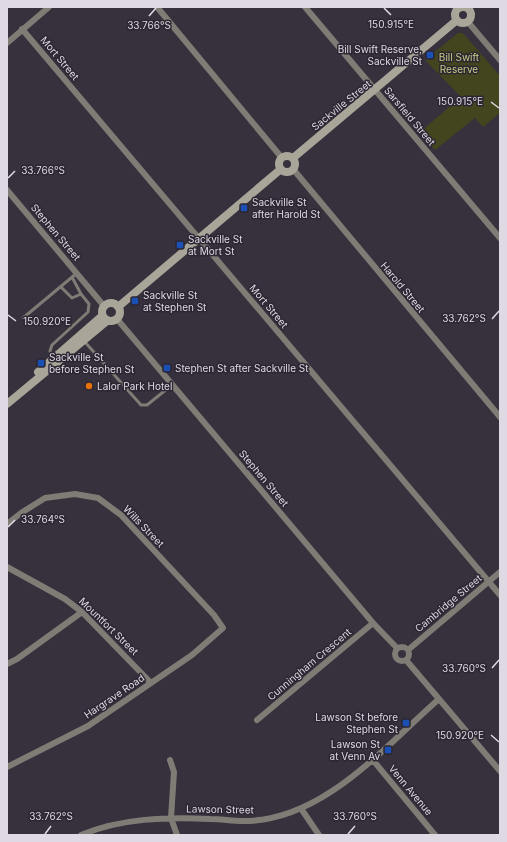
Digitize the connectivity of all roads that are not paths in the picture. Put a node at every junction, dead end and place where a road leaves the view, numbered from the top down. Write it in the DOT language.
graph roads {
  1 [pos="49,7"];
  2 [pos="157,7"];
  3 [pos="305,7"];
  4 [pos="458,8"];
  5 [pos="470,8"];
  6 [pos="457,20"];
  7 [pos="468,22"];
  8 [pos="22,30"];
  9 [pos="7,43"];
  10 [pos="500,60"];
  11 [pos="375,90"];
  12 [pos="282,158"];
  13 [pos="293,158"];
  14 [pos="281,168"];
  15 [pos="293,169"];
  16 [pos="7,190"];
  17 [pos="500,238"];
  18 [pos="200,239"];
  19 [pos="74,275"];
  20 [pos="61,287"];
  21 [pos="81,294"];
  22 [pos="104,306"];
  23 [pos="118,306"];
  24 [pos="23,318"];
  25 [pos="105,319"];
  26 [pos="117,319"];
  27 [pos="82,339"];
  28 [pos="52,359"];
  29 [pos="172,385"];
  30 [pos="7,399"];
  31 [pos="7,404"];
  32 [pos="500,417"];
  33 [pos="7,524"];
  34 [pos="7,567"];
  35 [pos="500,572"];
  36 [pos="489,582"];
  37 [pos="500,595"];
  38 [pos="82,612"];
  39 [pos="373,623"];
  40 [pos="223,628"];
  41 [pos="397,648"];
  42 [pos="408,650"];
  43 [pos="406,660"];
  44 [pos="7,664"];
  45 [pos="152,682"];
  46 [pos="439,699"];
  47 [pos="257,720"];
  48 [pos="372,759"];
  49 [pos="170,760"];
  50 [pos="7,767"];
  51 [pos="500,771"];
  52 [pos="302,810"];
  53 [pos="171,818"];
  54 [pos="81,835"];
  55 [pos="177,835"];
  56 [pos="319,835"];
  57 [pos="435,835"];
  1 -- 8 [label="street"];
  2 -- 12 [label="street"];
  3 -- 11 [label="street, Sarsfield Street"];
  4 -- 5 [label="street"];
  4 -- 6 [label="street"];
  5 -- 7 [label="street"];
  6 -- 7 [label="street"];
  6 -- 11 [label="street, Sackville Street"];
  7 -- 10 [label="street"];
  8 -- 9 [label="street"];
  8 -- 18 [label="street, Mort Street"];
  11 -- 13 [label="street, Sackville Street"];
  11 -- 17 [label="street, Sarsfield Street"];
  12 -- 13 [label="street"];
  12 -- 14 [label="street"];
  13 -- 15 [label="street"];
  14 -- 15 [label="street"];
  14 -- 18 [label="street"];
  15 -- 32 [label="street, Harold Street"];
  16 -- 19 [label="street, Stephen Street"];
  18 -- 23 [label="street"];
  18 -- 36 [label="street, Mort Street"];
  19 -- 20 [label="lane"];
  19 -- 21 [label="lane"];
  19 -- 22 [label="street, Stephen Street"];
  20 -- 21 [label="lane"];
  20 -- 24 [label="lane"];
  21 -- 28 [label="lane"];
  22 -- 23 [label="street"];
  22 -- 25 [label="street"];
  23 -- 26 [label="street"];
  25 -- 26 [label="street"];
  25 -- 27 [label="street"];
  26 -- 29 [label="street, Stephen Street"];
  27 -- 28 [label="street"];
  27 -- 29 [label="lane"];
  27 -- 31 [label="street"];
  28 -- 30 [label="street"];
  29 -- 39 [label="street, Stephen Street"];
  33 -- 40 [label="street, Wills Street"];
  34 -- 38 [label="street, Mountfort Street"];
  35 -- 36 [label="street, Cambridge Street"];
  36 -- 37 [label="street, Mort Street"];
  36 -- 42 [label="street, Cambridge Street"];
  38 -- 44 [label="street"];
  38 -- 45 [label="street, Mountfort Street"];
  39 -- 41 [label="street, Stephen Street"];
  39 -- 47 [label="street, Cunningham Crescent"];
  40 -- 45 [label="street, Hargrave Road"];
  41 -- 42 [label="street"];
  41 -- 43 [label="street"];
  42 -- 43 [label="street"];
  43 -- 46 [label="street"];
  45 -- 50 [label="street, Hargrave Road"];
  46 -- 48 [label="street, Lawson Street"];
  46 -- 51 [label="street"];
  48 -- 52 [label="street, Lawson Street"];
  48 -- 57 [label="street, Venn Avenue"];
  49 -- 53 [label="street"];
  52 -- 53 [label="street, Lawson Street"];
  52 -- 56 [label="street"];
  53 -- 54 [label="street, Lawson Street"];
  53 -- 55 [label="street"];
}
